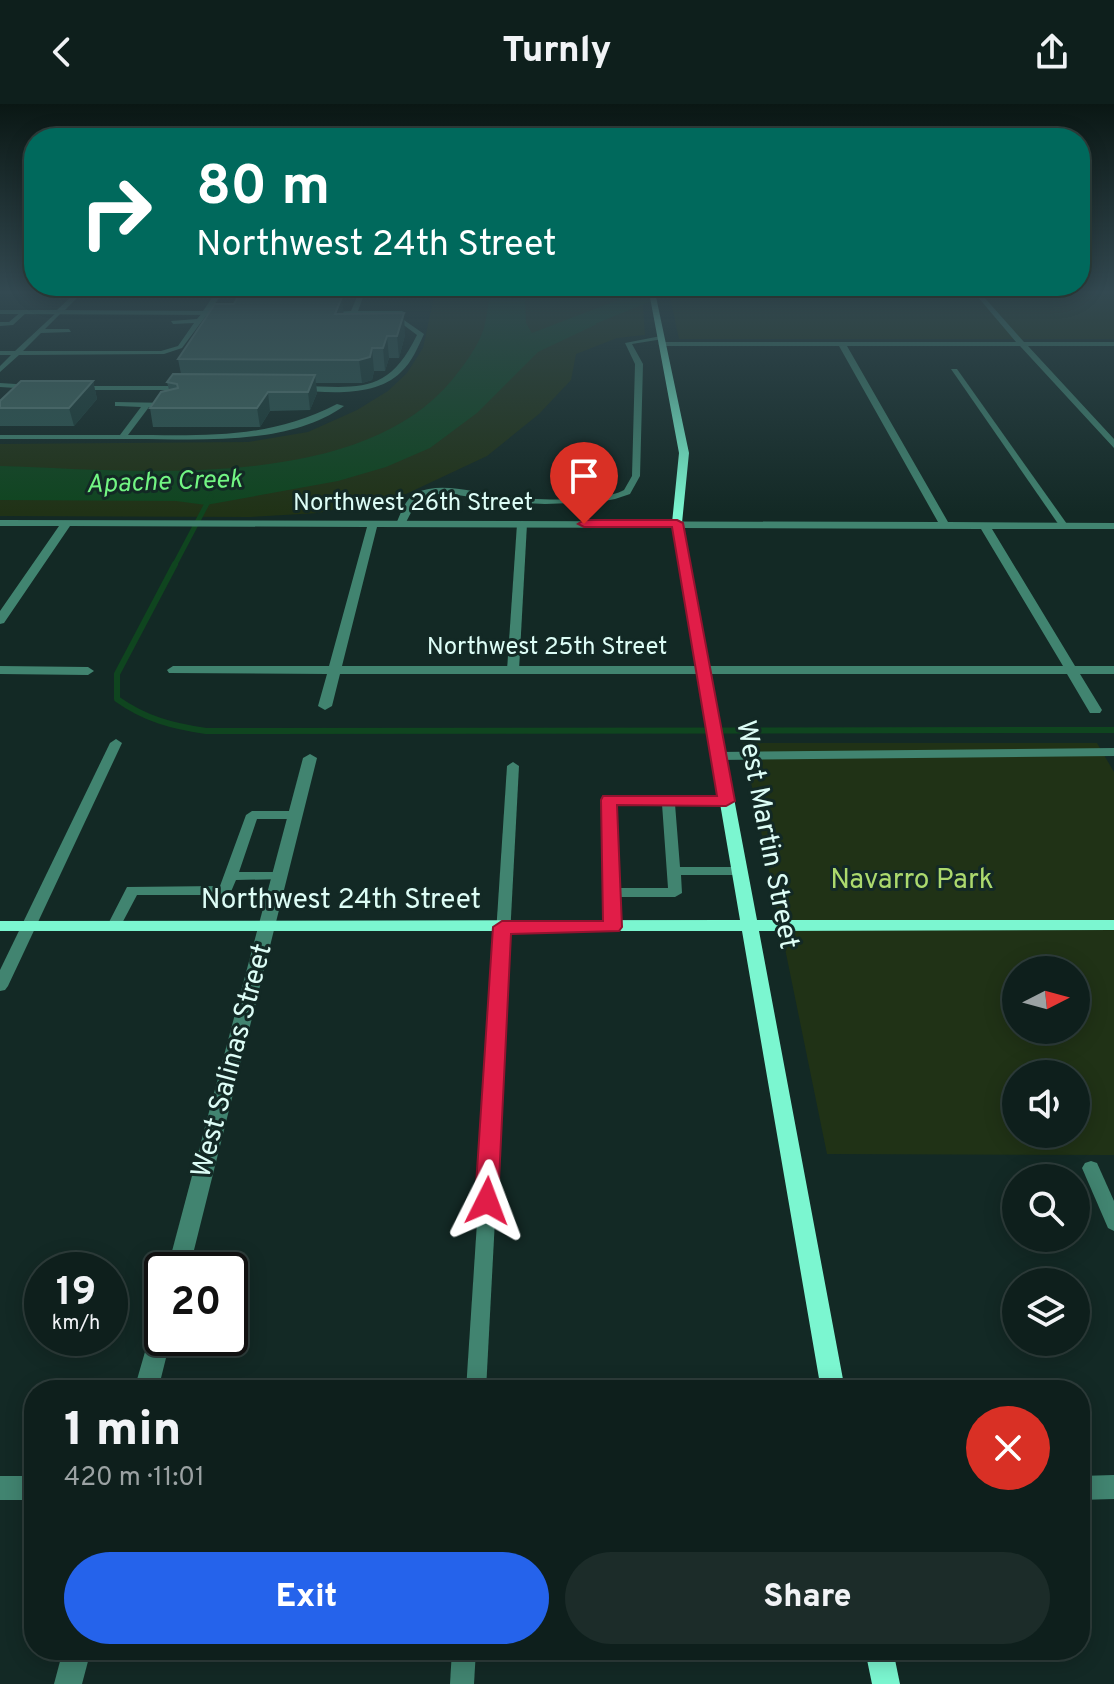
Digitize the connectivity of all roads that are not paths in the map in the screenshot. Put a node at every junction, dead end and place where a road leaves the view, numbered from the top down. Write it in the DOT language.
graph roads {
  1 [pos="402,366"];
  2 [pos="639,366"];
  3 [pos="667,366"];
  4 [pos="854,366"];
  5 [pos="1042,366"];
  6 [pos="954,371"];
  7 [pos="0,385"];
  8 [pos="34,387"];
  9 [pos="65,388"];
  10 [pos="190,388"];
  11 [pos="284,388"];
  12 [pos="118,404"];
  13 [pos="146,405"];
  14 [pos="175,405"];
  15 [pos="340,406"];
  16 [pos="0,437"];
  17 [pos="122,437"];
  18 [pos="1114,445"];
  19 [pos="0,523"];
  20 [pos="67,523"];
  21 [pos="677,523"];
  22 [pos="373,524"];
  23 [pos="401,524"];
  24 [pos="522,524"];
  25 [pos="945,526"];
  26 [pos="985,526"];
  27 [pos="1064,526"];
  28 [pos="1114,526"];
  29 [pos="0,620"];
  30 [pos="705,669"];
  31 [pos="0,670"];
  32 [pos="173,670"];
  33 [pos="334,670"];
  34 [pos="513,670"];
  35 [pos="1073,670"];
  36 [pos="1114,670"];
  37 [pos="88,671"];
  38 [pos="325,706"];
  39 [pos="1095,710"];
  40 [pos="116,743"];
  41 [pos="1114,752"];
  42 [pos="718,753"];
  43 [pos="310,758"];
  44 [pos="513,766"];
  45 [pos="668,800"];
  46 [pos="726,801"];
  47 [pos="296,815"];
  48 [pos="674,871"];
  49 [pos="739,871"];
  50 [pos="231,876"];
  51 [pos="280,876"];
  52 [pos="612,892"];
  53 [pos="1114,925"];
  54 [pos="0,926"];
  55 [pos="29,926"];
  56 [pos="114,926"];
  57 [pos="268,927"];
  58 [pos="502,927"];
  59 [pos="613,927"];
  60 [pos="750,927"];
  61 [pos="0,986"];
  62 [pos="1091,1168"];
  63 [pos="1114,1223"];
  64 [pos="183,1252"];
  65 [pos="155,1356"];
  66 [pos="149,1380"];
  67 [pos="477,1380"];
  68 [pos="831,1380"];
  69 [pos="1114,1487"];
  70 [pos="0,1488"];
  71 [pos="24,1488"];
  72 [pos="1090,1488"];
  73 [pos="74,1660"];
  74 [pos="463,1660"];
  75 [pos="881,1660"];
  76 [pos="68,1684"];
  77 [pos="462,1684"];
  78 [pos="886,1684"];
  1 -- 11 [label="lane"];
  2 -- 23 [label="lane"];
  3 -- 21 [label="street, West Martin Street"];
  4 -- 25 [label="street"];
  5 -- 18 [label="street"];
  6 -- 27 [label="lane"];
  7 -- 8 [label="lane"];
  9 -- 10 [label="lane"];
  12 -- 13 [label="lane"];
  13 -- 14 [label="lane"];
  13 -- 17 [label="lane"];
  15 -- 17 [label="lane"];
  16 -- 17 [label="lane"];
  19 -- 20 [label="street, Northwest 26th Street"];
  20 -- 22 [label="street, Northwest 26th Street"];
  20 -- 29 [label="street"];
  21 -- 24 [label="street, Northwest 26th Street"];
  21 -- 25 [label="street, Northwest 26th Street"];
  21 -- 30 [label="street, West Martin Street"];
  22 -- 23 [label="street, Northwest 26th Street"];
  22 -- 33 [label="street"];
  23 -- 24 [label="street, Northwest 26th Street"];
  24 -- 34 [label="lane"];
  25 -- 26 [label="street, Northwest 26th Street"];
  26 -- 27 [label="street, Northwest 26th Street"];
  26 -- 35 [label="street"];
  27 -- 28 [label="street, Northwest 26th Street"];
  30 -- 34 [label="street, Northwest 25th Street"];
  30 -- 35 [label="street, Northwest 25th Street"];
  30 -- 42 [label="street, West Martin Street"];
  31 -- 37 [label="street"];
  32 -- 33 [label="street, Northwest 25th Street"];
  33 -- 34 [label="street, Northwest 25th Street"];
  33 -- 38 [label="street"];
  35 -- 36 [label="street, Northwest 25th Street"];
  35 -- 39 [label="street"];
  40 -- 55 [label="lane"];
  41 -- 42 [label="lane"];
  42 -- 46 [label="street, West Martin Street"];
  43 -- 47 [label="street, West Salinas Street"];
  44 -- 58 [label="lane"];
  45 -- 46 [label="lane"];
  45 -- 48 [label="lane"];
  45 -- 52 [label="lane"];
  46 -- 49 [label="street, West Martin Street"];
  47 -- 50 [label="lane"];
  47 -- 51 [label="street, West Salinas Street"];
  48 -- 49 [label="lane"];
  48 -- 52 [label="lane"];
  49 -- 60 [label="street, West Martin Street"];
  50 -- 51 [label="lane"];
  50 -- 56 [label="lane"];
  51 -- 57 [label="street, West Salinas Street"];
  52 -- 59 [label="lane"];
  53 -- 60 [label="street, Northwest 24th Street"];
  54 -- 55 [label="street, Northwest 24th Street"];
  55 -- 56 [label="street, Northwest 24th Street"];
  55 -- 61 [label="lane"];
  56 -- 57 [label="street, Northwest 24th Street"];
  57 -- 58 [label="street, Northwest 24th Street"];
  57 -- 64 [label="street, West Salinas Street"];
  58 -- 59 [label="street, Northwest 24th Street"];
  58 -- 67 [label="lane"];
  59 -- 60 [label="street, Northwest 24th Street"];
  60 -- 68 [label="street, West Martin Street"];
  62 -- 63 [label="lane"];
  65 -- 66 [label="street"];
  69 -- 72 [label="street"];
  70 -- 71 [label="street"];
  73 -- 76 [label="street"];
  74 -- 77 [label="lane"];
  75 -- 78 [label="street"];
}
